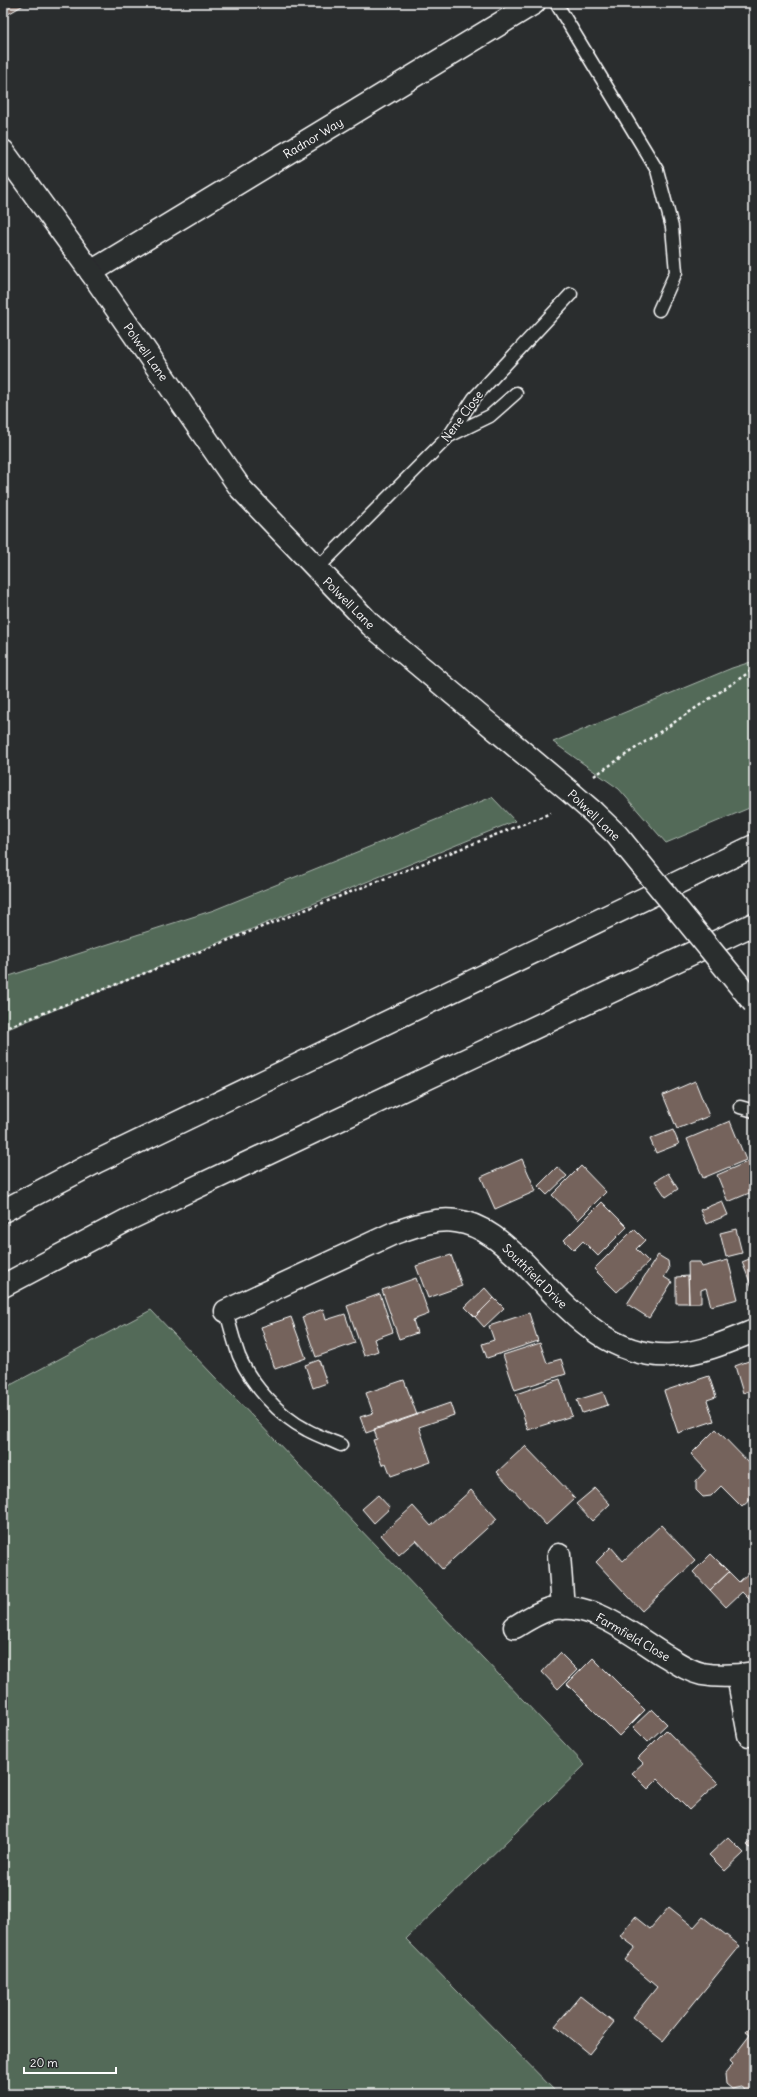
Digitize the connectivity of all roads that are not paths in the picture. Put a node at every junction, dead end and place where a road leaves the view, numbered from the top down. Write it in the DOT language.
graph roads {
  1 [pos="534,3"];
  2 [pos="556,3"];
  3 [pos="3,151"];
  4 [pos="91,272"];
  5 [pos="571,294"];
  6 [pos="659,310"];
  7 [pos="516,394"];
  8 [pos="449,436"];
  9 [pos="316,570"];
  10 [pos="754,846"];
  11 [pos="754,924"];
  12 [pos="754,1003"];
  13 [pos="740,1107"];
  14 [pos="754,1111"];
  15 [pos="3,1210"];
  16 [pos="3,1286"];
  17 [pos="226,1311"];
  18 [pos="754,1331"];
  19 [pos="341,1445"];
  20 [pos="559,1555"];
  21 [pos="563,1608"];
  22 [pos="515,1627"];
  23 [pos="746,1674"];
  24 [pos="749,1735"];
  1 -- 4 [label="main road, Radnor Way"];
  2 -- 6 [label="lane"];
  3 -- 4 [label="main road, Polwell Lane"];
  4 -- 9 [label="main road, Polwell Lane"];
  5 -- 8 [label="lane, Nene Close"];
  7 -- 8 [label="lane"];
  8 -- 9 [label="lane, Nene Close"];
  9 -- 12 [label="main road, Polwell Lane, bridge"];
  10 -- 15 [label="main road"];
  11 -- 16 [label="main road"];
  13 -- 14 [label="lane"];
  17 -- 18 [label="main road, Southfield Drive"];
  17 -- 19 [label="lane"];
  20 -- 21 [label="main road"];
  21 -- 22 [label="main road, Farmfield Close"];
  21 -- 23 [label="main road, Farmfield Close"];
  23 -- 24 [label="main road"];
}
